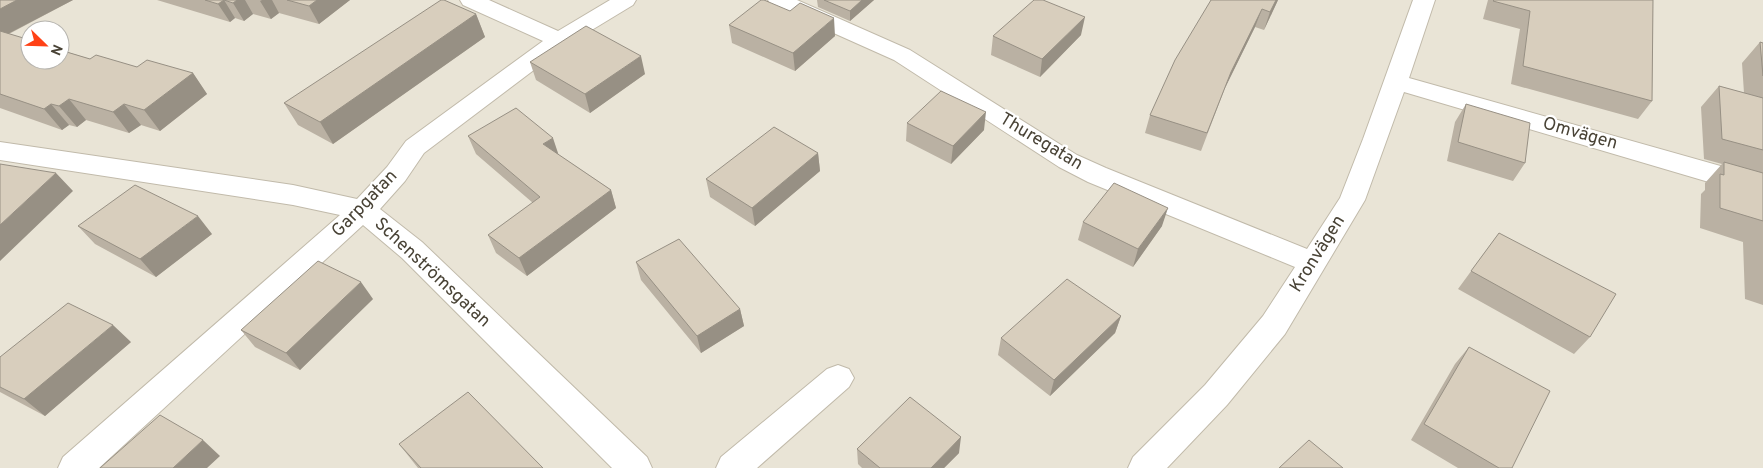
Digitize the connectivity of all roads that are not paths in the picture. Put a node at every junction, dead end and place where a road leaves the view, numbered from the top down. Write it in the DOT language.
graph roads {
  1 [pos="470,0"];
  2 [pos="625,0"];
  3 [pos="779,0"];
  4 [pos="1424,0"];
  5 [pos="559,40"];
  6 [pos="1396,82"];
  7 [pos="0,151"];
  8 [pos="1763,188"];
  9 [pos="363,210"];
  10 [pos="1314,263"];
  11 [pos="838,378"];
  12 [pos="75,468"];
  13 [pos="635,468"];
  14 [pos="732,468"];
  15 [pos="1145,468"];
  1 -- 5 [label="street"];
  2 -- 5 [label="street, Garpgatan"];
  3 -- 10 [label="street, Thuregatan"];
  4 -- 6 [label="street, Kronvägen"];
  5 -- 9 [label="street, Garpgatan"];
  6 -- 8 [label="street, Omvägen"];
  6 -- 10 [label="street, Kronvägen"];
  7 -- 9 [label="street, Schenströmsgatan"];
  9 -- 12 [label="street, Garpgatan"];
  9 -- 13 [label="street, Schenströmsgatan"];
  10 -- 15 [label="street, Kronvägen"];
  11 -- 14 [label="street"];
}
